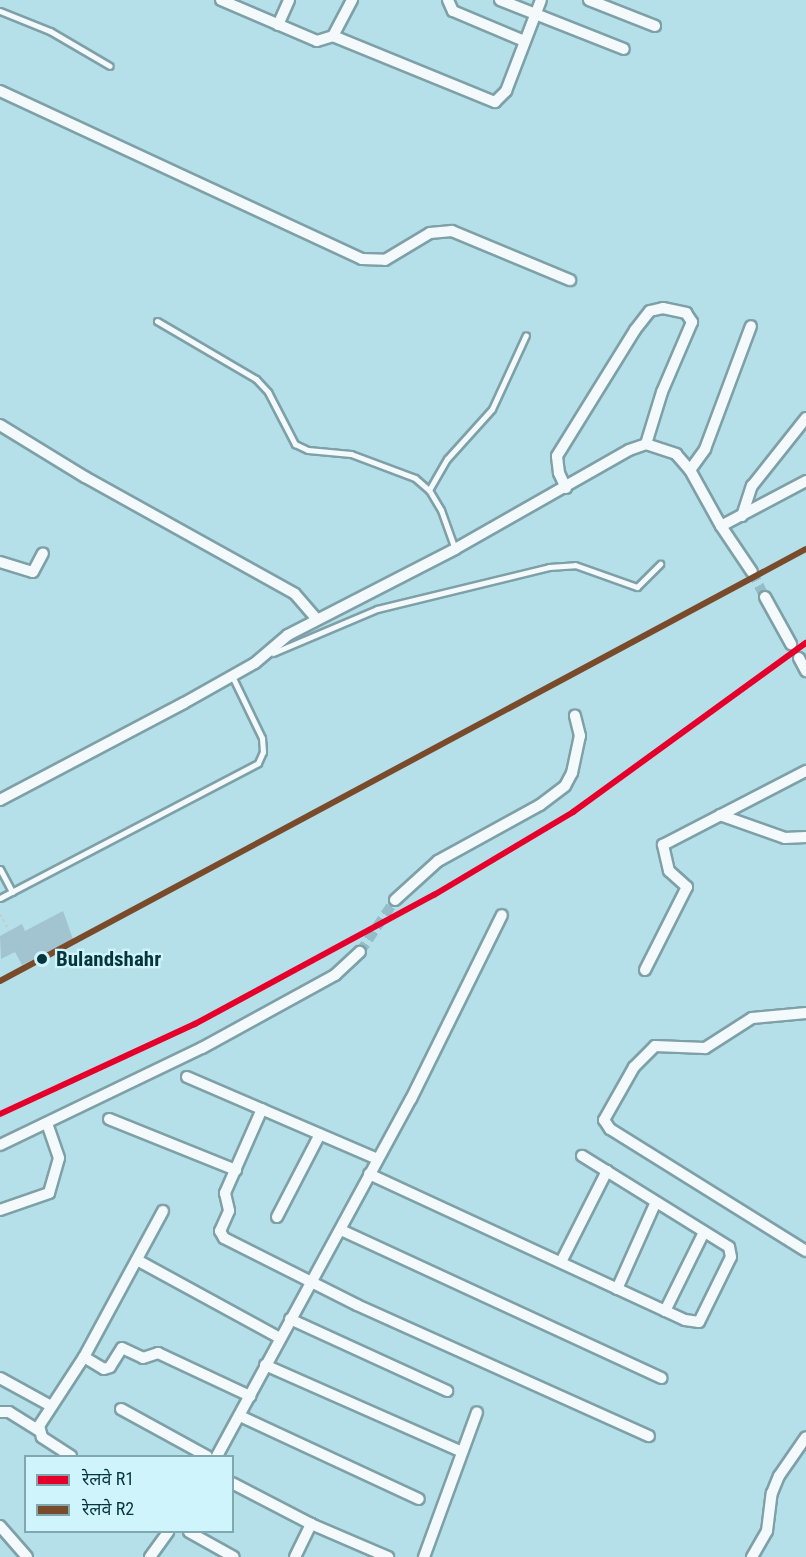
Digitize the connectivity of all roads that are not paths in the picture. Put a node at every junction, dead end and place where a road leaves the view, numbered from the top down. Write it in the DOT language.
graph roads {
  1 [pos="221,0"];
  2 [pos="289,0"];
  3 [pos="352,0"];
  4 [pos="448,0"];
  5 [pos="500,0"];
  6 [pos="541,0"];
  7 [pos="589,0"];
  8 [pos="0,11"];
  9 [pos="535,14"];
  10 [pos="278,25"];
  11 [pos="655,26"];
  12 [pos="333,36"];
  13 [pos="524,41"];
  14 [pos="624,49"];
  15 [pos="110,66"];
  16 [pos="0,91"];
  17 [pos="570,280"];
  18 [pos="156,321"];
  19 [pos="751,326"];
  20 [pos="526,335"];
  21 [pos="806,418"];
  22 [pos="0,425"];
  23 [pos="646,444"];
  24 [pos="690,470"];
  25 [pos="806,481"];
  26 [pos="566,488"];
  27 [pos="429,490"];
  28 [pos="731,521"];
  29 [pos="455,549"];
  30 [pos="43,553"];
  31 [pos="0,562"];
  32 [pos="660,564"];
  33 [pos="752,572"];
  34 [pos="765,597"];
  35 [pos="318,619"];
  36 [pos="791,644"];
  37 [pos="263,657"];
  38 [pos="799,658"];
  39 [pos="806,671"];
  40 [pos="232,676"];
  41 [pos="575,716"];
  42 [pos="806,771"];
  43 [pos="0,800"];
  44 [pos="720,815"];
  45 [pos="806,837"];
  46 [pos="0,869"];
  47 [pos="12,892"];
  48 [pos="0,898"];
  49 [pos="395,900"];
  50 [pos="502,915"];
  51 [pos="360,952"];
  52 [pos="645,970"];
  53 [pos="806,1013"];
  54 [pos="187,1077"];
  55 [pos="262,1109"];
  56 [pos="109,1119"];
  57 [pos="48,1123"];
  58 [pos="320,1134"];
  59 [pos="0,1146"];
  60 [pos="582,1156"];
  61 [pos="377,1159"];
  62 [pos="236,1170"];
  63 [pos="607,1171"];
  64 [pos="369,1174"];
  65 [pos="656,1202"];
  66 [pos="0,1210"];
  67 [pos="163,1211"];
  68 [pos="277,1217"];
  69 [pos="341,1230"];
  70 [pos="704,1232"];
  71 [pos="806,1251"];
  72 [pos="137,1260"];
  73 [pos="562,1260"];
  74 [pos="311,1281"];
  75 [pos="617,1289"];
  76 [pos="665,1311"];
  77 [pos="290,1319"];
  78 [pos="280,1338"];
  79 [pos="84,1357"];
  80 [pos="265,1365"];
  81 [pos="0,1378"];
  82 [pos="662,1378"];
  83 [pos="447,1391"];
  84 [pos="250,1396"];
  85 [pos="51,1406"];
  86 [pos="121,1408"];
  87 [pos="0,1412"];
  88 [pos="477,1412"];
  89 [pos="240,1416"];
  90 [pos="39,1431"];
  91 [pos="649,1436"];
  92 [pos="806,1437"];
  93 [pos="462,1452"];
  94 [pos="70,1455"];
  95 [pos="205,1455"];
  96 [pos="218,1455"];
  97 [pos="234,1484"];
  98 [pos="419,1499"];
  99 [pos="311,1524"];
  100 [pos="0,1526"];
  101 [pos="167,1533"];
  102 [pos="191,1533"];
  103 [pos="27,1557"];
  104 [pos="150,1557"];
  105 [pos="234,1557"];
  106 [pos="295,1557"];
  107 [pos="388,1557"];
  108 [pos="424,1557"];
  109 [pos="752,1557"];
  1 -- 10 [label="street"];
  2 -- 10 [label="street"];
  3 -- 12 [label="street"];
  4 -- 13 [label="street"];
  5 -- 9 [label="street"];
  6 -- 9 [label="street"];
  7 -- 11 [label="street"];
  8 -- 15 [label="lane"];
  9 -- 13 [label="street"];
  9 -- 14 [label="street"];
  10 -- 12 [label="street"];
  12 -- 13 [label="street"];
  16 -- 17 [label="street"];
  18 -- 27 [label="lane"];
  19 -- 24 [label="street"];
  20 -- 27 [label="lane"];
  21 -- 28 [label="street"];
  22 -- 35 [label="street"];
  23 -- 24 [label="street"];
  23 -- 26 [label="street"];
  23 -- 26 [label="street"];
  24 -- 28 [label="street"];
  25 -- 28 [label="street"];
  26 -- 29 [label="street"];
  27 -- 29 [label="lane"];
  28 -- 33 [label="street"];
  29 -- 35 [label="street"];
  30 -- 31 [label="street"];
  32 -- 37 [label="lane"];
  34 -- 36 [label="street"];
  35 -- 37 [label="street"];
  37 -- 40 [label="street"];
  38 -- 39 [label="street"];
  40 -- 43 [label="street"];
  40 -- 47 [label="lane"];
  41 -- 49 [label="street"];
  42 -- 44 [label="street"];
  44 -- 45 [label="street"];
  44 -- 52 [label="street"];
  46 -- 47 [label="lane"];
  47 -- 48 [label="lane"];
  50 -- 61 [label="street"];
  51 -- 57 [label="street"];
  53 -- 71 [label="street"];
  54 -- 55 [label="street"];
  55 -- 58 [label="street"];
  55 -- 62 [label="street"];
  56 -- 62 [label="street"];
  57 -- 59 [label="street"];
  57 -- 66 [label="street"];
  58 -- 61 [label="street"];
  58 -- 68 [label="street"];
  60 -- 63 [label="street"];
  61 -- 64 [label="street"];
  62 -- 74 [label="street"];
  63 -- 65 [label="street"];
  63 -- 73 [label="street"];
  64 -- 69 [label="street"];
  64 -- 73 [label="street"];
  65 -- 70 [label="street"];
  65 -- 75 [label="street"];
  67 -- 72 [label="street"];
  69 -- 74 [label="street"];
  69 -- 82 [label="street"];
  70 -- 76 [label="street"];
  70 -- 76 [label="street"];
  72 -- 78 [label="street"];
  72 -- 79 [label="street"];
  73 -- 75 [label="street"];
  74 -- 77 [label="street"];
  74 -- 91 [label="street"];
  75 -- 76 [label="street"];
  77 -- 78 [label="street"];
  77 -- 83 [label="street"];
  78 -- 80 [label="street"];
  79 -- 84 [label="street"];
  79 -- 85 [label="street"];
  80 -- 84 [label="street"];
  80 -- 93 [label="street"];
  81 -- 85 [label="street"];
  84 -- 89 [label="street"];
  85 -- 90 [label="street"];
  86 -- 95 [label="street"];
  87 -- 90 [label="street"];
  88 -- 93 [label="street"];
  89 -- 96 [label="street"];
  89 -- 98 [label="street"];
  90 -- 94 [label="street"];
  92 -- 109 [label="street"];
  93 -- 108 [label="street"];
  97 -- 99 [label="street"];
  99 -- 106 [label="street"];
  99 -- 107 [label="street"];
  100 -- 103 [label="street"];
  101 -- 104 [label="street"];
  102 -- 105 [label="street"];
}
